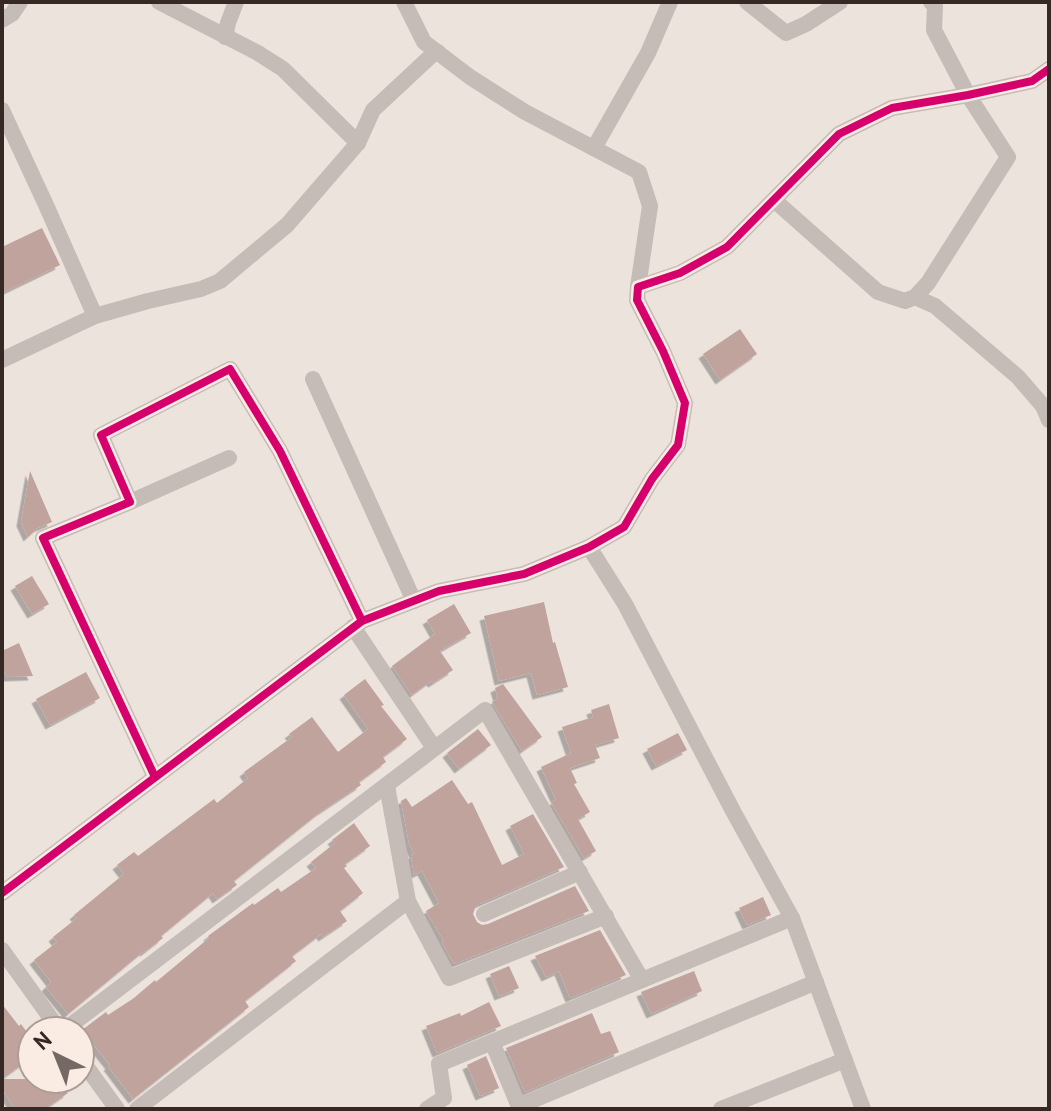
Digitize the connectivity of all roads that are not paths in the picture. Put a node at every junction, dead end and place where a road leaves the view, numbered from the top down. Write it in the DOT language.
graph roads {
  1 [pos="20,2"];
  2 [pos="159,2"];
  3 [pos="236,2"];
  4 [pos="404,2"];
  5 [pos="670,2"];
  6 [pos="747,2"];
  7 [pos="840,2"];
  8 [pos="937,3"];
  9 [pos="2,20"];
  10 [pos="225,37"];
  11 [pos="438,52"];
  12 [pos="1049,69"];
  13 [pos="968,95"];
  14 [pos="2,110"];
  15 [pos="358,143"];
  16 [pos="594,148"];
  17 [pos="774,200"];
  18 [pos="638,287"];
  19 [pos="915,297"];
  20 [pos="95,316"];
  21 [pos="2,360"];
  22 [pos="313,379"];
  23 [pos="1049,420"];
  24 [pos="229,458"];
  25 [pos="130,502"];
  26 [pos="589,547"];
  27 [pos="414,601"];
  28 [pos="358,624"];
  29 [pos="434,748"];
  30 [pos="155,777"];
  31 [pos="387,786"];
  32 [pos="580,872"];
  33 [pos="2,893"];
  34 [pos="408,901"];
  35 [pos="484,914"];
  36 [pos="606,916"];
  37 [pos="792,918"];
  38 [pos="2,950"];
  39 [pos="642,980"];
  40 [pos="816,982"];
  41 [pos="50,1015"];
  42 [pos="83,1015"];
  43 [pos="492,1042"];
  44 [pos="845,1060"];
  45 [pos="96,1080"];
  46 [pos="446,1103"];
  47 [pos="519,1108"];
  48 [pos="117,1109"];
  49 [pos="137,1109"];
  50 [pos="427,1109"];
  51 [pos="721,1109"];
  52 [pos="863,1109"];
  1 -- 9 [label="street"];
  2 -- 10 [label="street"];
  3 -- 10 [label="street"];
  4 -- 11 [label="street"];
  5 -- 16 [label="street"];
  6 -- 7 [label="street"];
  8 -- 13 [label="street"];
  10 -- 15 [label="street"];
  11 -- 15 [label="street"];
  11 -- 16 [label="street"];
  12 -- 13 [label="street"];
  13 -- 17 [label="street"];
  13 -- 19 [label="street"];
  14 -- 20 [label="street"];
  15 -- 20 [label="street"];
  16 -- 18 [label="street"];
  17 -- 18 [label="street"];
  17 -- 19 [label="street"];
  18 -- 26 [label="street"];
  19 -- 23 [label="street"];
  20 -- 21 [label="street"];
  22 -- 27 [label="street"];
  24 -- 25 [label="street"];
  25 -- 28 [label="street"];
  25 -- 30 [label="street"];
  26 -- 27 [label="street"];
  26 -- 37 [label="street"];
  27 -- 28 [label="street"];
  28 -- 29 [label="street"];
  28 -- 30 [label="street"];
  29 -- 31 [label="street"];
  29 -- 32 [label="street"];
  30 -- 33 [label="street"];
  31 -- 34 [label="street"];
  31 -- 42 [label="street"];
  32 -- 35 [label="street"];
  32 -- 36 [label="street"];
  34 -- 36 [label="street"];
  34 -- 49 [label="street"];
  36 -- 39 [label="street"];
  37 -- 39 [label="street"];
  37 -- 40 [label="street"];
  38 -- 41 [label="street"];
  39 -- 43 [label="street"];
  40 -- 44 [label="street"];
  40 -- 47 [label="street"];
  43 -- 46 [label="street"];
  43 -- 47 [label="street"];
  44 -- 51 [label="street"];
  44 -- 52 [label="street"];
  45 -- 48 [label="street"];
  46 -- 50 [label="street"];
}
